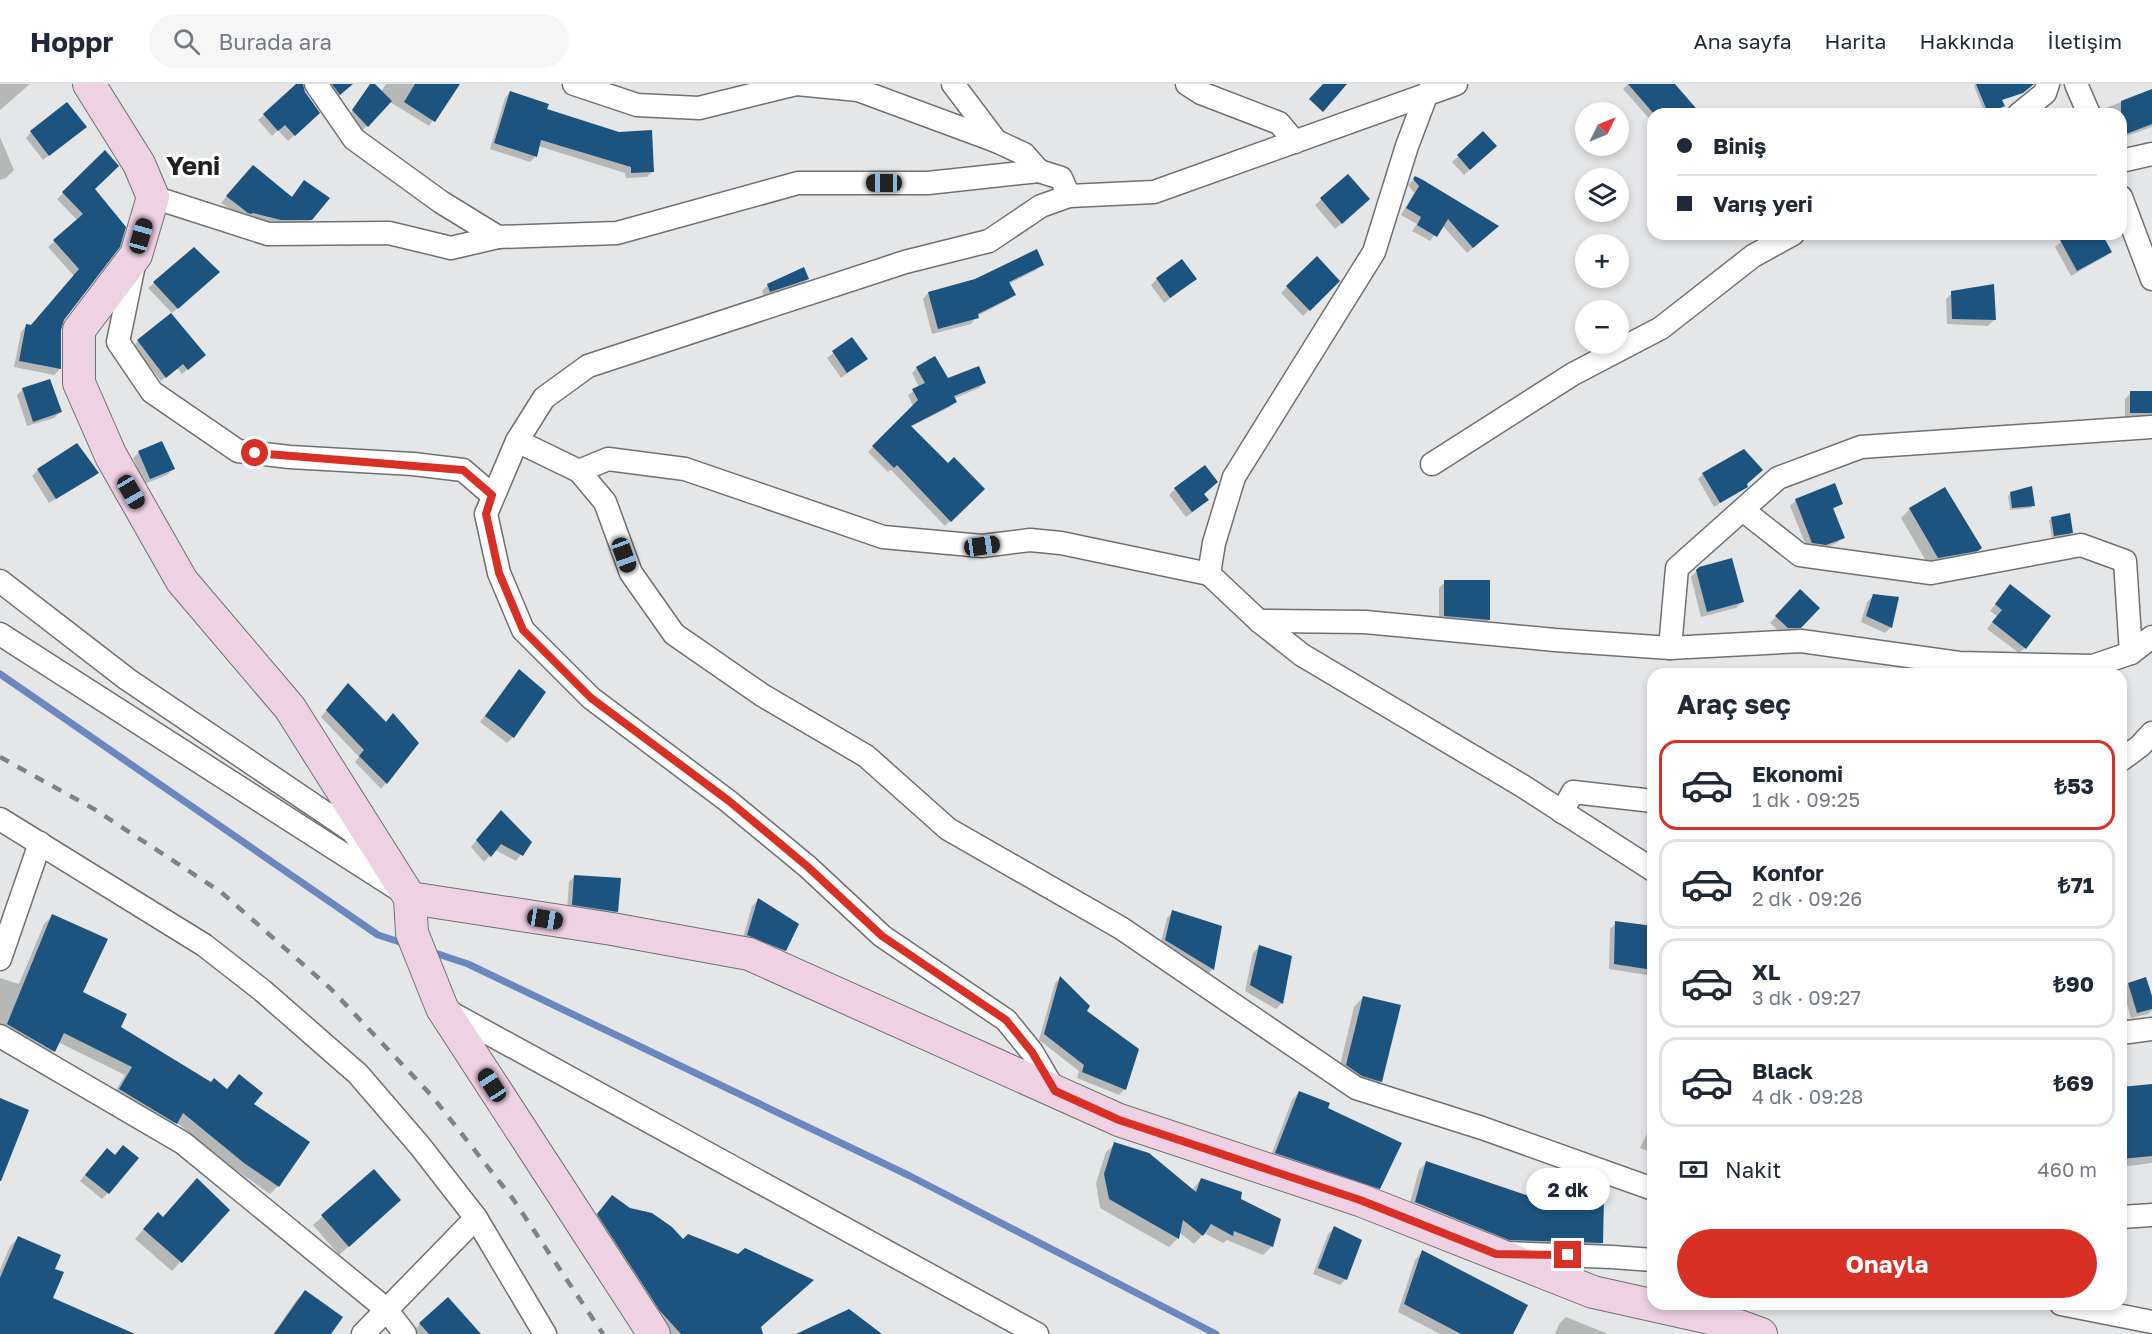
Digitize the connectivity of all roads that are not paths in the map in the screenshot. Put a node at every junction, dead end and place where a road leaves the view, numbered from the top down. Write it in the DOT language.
graph roads {
  1 [pos="89,84"];
  2 [pos="316,84"];
  3 [pos="574,84"];
  4 [pos="796,84"];
  5 [pos="953,84"];
  6 [pos="1187,84"];
  7 [pos="1456,84"];
  8 [pos="2048,84"];
  9 [pos="2076,84"];
  10 [pos="1427,93"];
  11 [pos="2026,108"];
  12 [pos="2086,108"];
  13 [pos="996,141"];
  14 [pos="1295,142"];
  15 [pos="2152,154"];
  16 [pos="2127,160"];
  17 [pos="1039,171"];
  18 [pos="1069,196"];
  19 [pos="153,197"];
  20 [pos="2127,213"];
  21 [pos="498,237"];
  22 [pos="1782,240"];
  23 [pos="136,255"];
  24 [pos="2152,279"];
  25 [pos="2152,427"];
  26 [pos="517,441"];
  27 [pos="1432,464"];
  28 [pos="579,471"];
  29 [pos="492,495"];
  30 [pos="1744,511"];
  31 [pos="1209,574"];
  32 [pos="0,581"];
  33 [pos="1259,621"];
  34 [pos="0,634"];
  35 [pos="2152,637"];
  36 [pos="1670,648"];
  37 [pos="2131,653"];
  38 [pos="2152,733"];
  39 [pos="2127,756"];
  40 [pos="1647,800"];
  41 [pos="1562,812"];
  42 [pos="0,819"];
  43 [pos="40,843"];
  44 [pos="1647,866"];
  45 [pos="410,898"];
  46 [pos="0,959"];
  47 [pos="438,999"];
  48 [pos="2152,1029"];
  49 [pos="2127,1032"];
  50 [pos="0,1036"];
  51 [pos="1055,1091"];
  52 [pos="1647,1187"];
  53 [pos="2152,1215"];
  54 [pos="2127,1217"];
  55 [pos="476,1218"];
  56 [pos="1496,1254"];
  57 [pos="1647,1260"];
  58 [pos="1647,1304"];
  59 [pos="386,1309"];
  60 [pos="1674,1310"];
  61 [pos="2091,1310"];
  62 [pos="2152,1322"];
  63 [pos="363,1334"];
  64 [pos="405,1334"];
  65 [pos="545,1334"];
  66 [pos="654,1334"];
  67 [pos="1037,1334"];
  68 [pos="1761,1334"];
  1 -- 19 [label="street"];
  2 -- 21 [label="street"];
  3 -- 4 [label="street"];
  4 -- 13 [label="street"];
  5 -- 13 [label="street"];
  6 -- 14 [label="street"];
  7 -- 10 [label="street"];
  8 -- 11 [label="street"];
  9 -- 12 [label="street"];
  10 -- 14 [label="street"];
  10 -- 31 [label="street"];
  13 -- 17 [label="street"];
  14 -- 18 [label="street"];
  15 -- 16 [label="street"];
  17 -- 18 [label="street"];
  17 -- 21 [label="street"];
  18 -- 26 [label="street"];
  19 -- 21 [label="street"];
  19 -- 23 [label="street"];
  20 -- 24 [label="street"];
  22 -- 27 [label="street"];
  23 -- 29 [label="street"];
  23 -- 45 [label="street"];
  25 -- 30 [label="street"];
  26 -- 28 [label="street"];
  26 -- 29 [label="street"];
  28 -- 31 [label="street"];
  28 -- 52 [label="street"];
  29 -- 51 [label="street"];
  30 -- 36 [label="street"];
  30 -- 37 [label="street"];
  31 -- 33 [label="street"];
  32 -- 45 [label="street"];
  33 -- 36 [label="street"];
  33 -- 41 [label="street"];
  34 -- 45 [label="street"];
  35 -- 37 [label="street"];
  36 -- 37 [label="street"];
  38 -- 39 [label="street"];
  40 -- 41 [label="street"];
  41 -- 44 [label="street"];
  42 -- 43 [label="street"];
  43 -- 46 [label="street"];
  43 -- 55 [label="street"];
  45 -- 47 [label="street"];
  45 -- 51 [label="street"];
  47 -- 66 [label="street"];
  47 -- 67 [label="street"];
  48 -- 49 [label="street"];
  50 -- 59 [label="street"];
  51 -- 56 [label="street"];
  53 -- 54 [label="street"];
  55 -- 59 [label="street"];
  55 -- 65 [label="street"];
  56 -- 57 [label="street"];
  56 -- 58 [label="street"];
  59 -- 63 [label="street"];
  59 -- 64 [label="street"];
  60 -- 68 [label="street"];
  61 -- 62 [label="street"];
}
